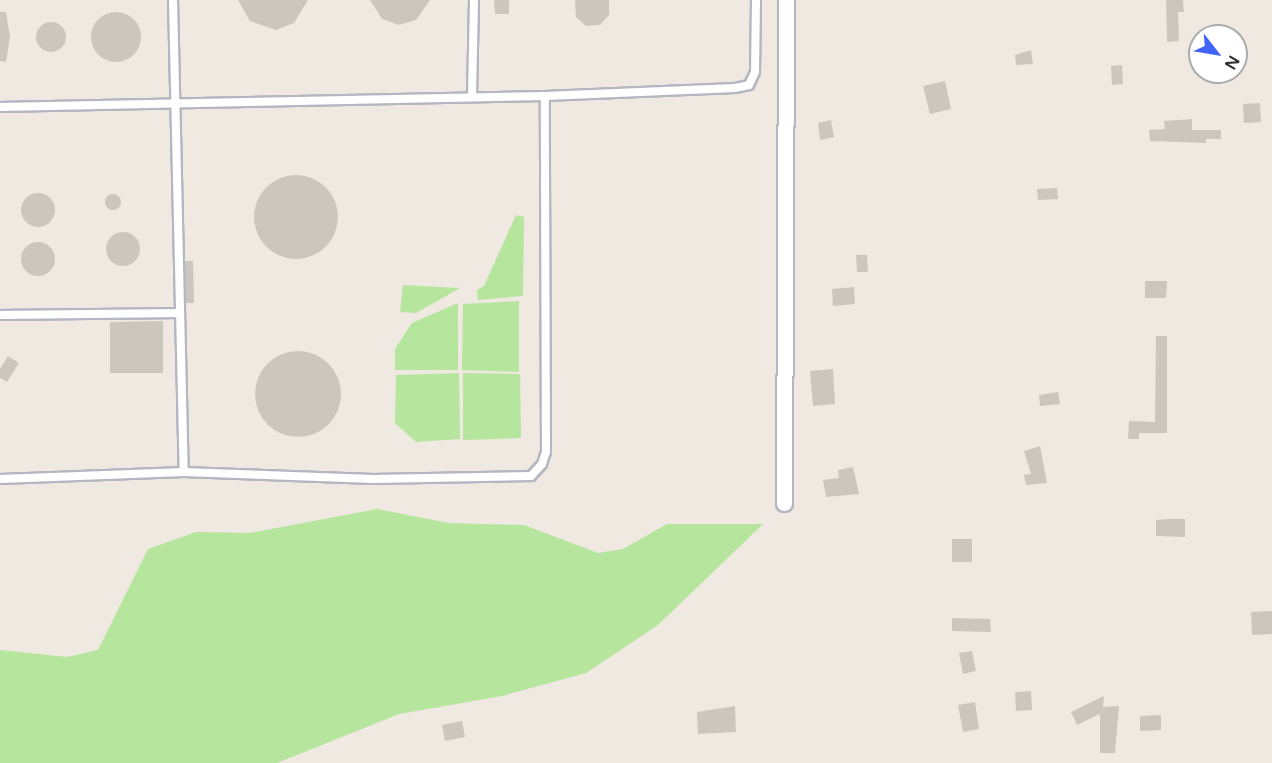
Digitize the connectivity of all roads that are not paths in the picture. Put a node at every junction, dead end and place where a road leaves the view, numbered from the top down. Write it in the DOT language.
graph roads {
  1 [pos="173,0"];
  2 [pos="474,0"];
  3 [pos="756,0"];
  4 [pos="786,0"];
  5 [pos="472,96"];
  6 [pos="545,96"];
  7 [pos="176,101"];
  8 [pos="0,107"];
  9 [pos="179,313"];
  10 [pos="0,315"];
  11 [pos="184,472"];
  12 [pos="0,479"];
  13 [pos="784,503"];
  1 -- 7 [label="lane"];
  2 -- 5 [label="lane"];
  3 -- 6 [label="lane"];
  4 -- 13 [label="street"];
  5 -- 6 [label="lane"];
  5 -- 7 [label="lane"];
  6 -- 11 [label="lane"];
  7 -- 8 [label="lane"];
  7 -- 9 [label="lane"];
  9 -- 10 [label="lane"];
  9 -- 11 [label="lane"];
  11 -- 12 [label="lane"];
}
